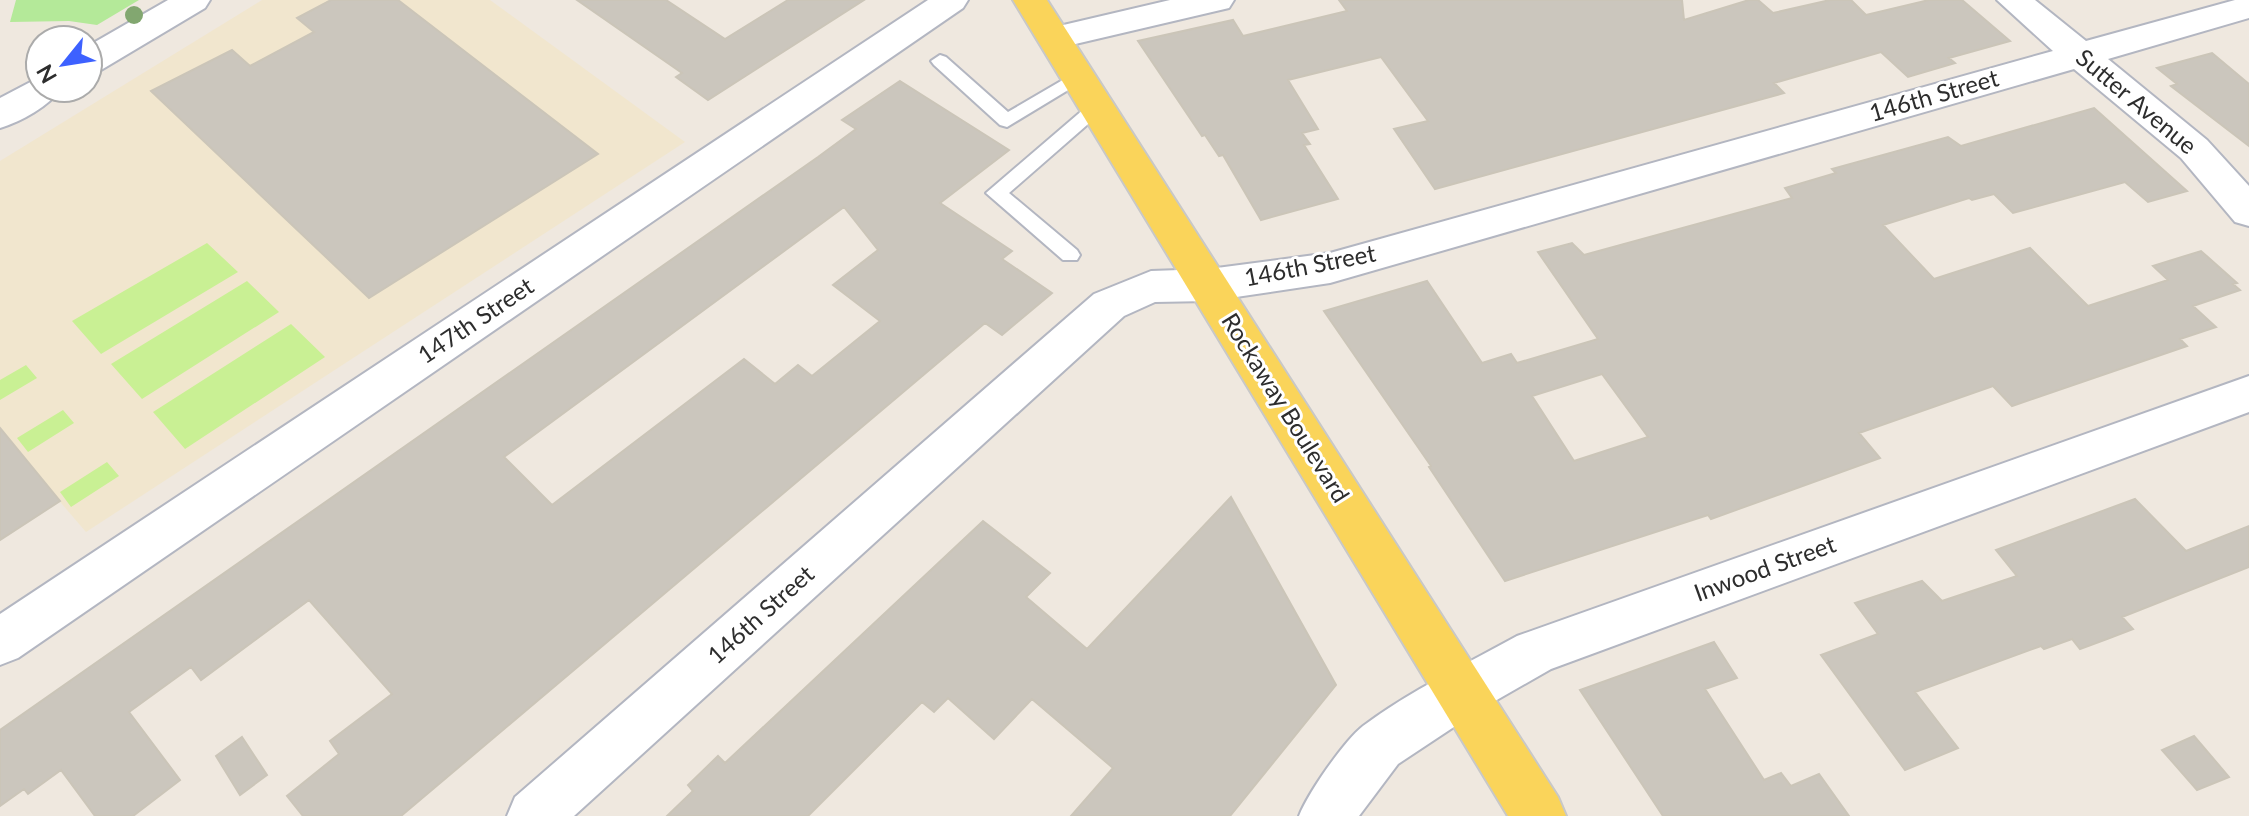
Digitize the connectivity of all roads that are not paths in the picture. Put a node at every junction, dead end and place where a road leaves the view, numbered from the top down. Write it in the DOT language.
graph roads {
  1 [pos="193,0"];
  2 [pos="951,0"];
  3 [pos="1030,0"];
  4 [pos="1217,0"];
  5 [pos="2014,0"];
  6 [pos="2249,7"];
  7 [pos="1054,38"];
  8 [pos="104,53"];
  9 [pos="2080,54"];
  10 [pos="940,61"];
  11 [pos="1088,92"];
  12 [pos="24,100"];
  13 [pos="0,115"];
  14 [pos="2249,212"];
  15 [pos="1070,255"];
  16 [pos="1209,285"];
  17 [pos="2249,394"];
  18 [pos="0,642"];
  19 [pos="1463,692"];
  20 [pos="534,816"];
  21 [pos="1326,816"];
  22 [pos="1539,816"];
  1 -- 8 [label="street"];
  2 -- 18 [label="street, 147th Street"];
  3 -- 7 [label="main road, Rockaway Boulevard"];
  4 -- 7 [label="street"];
  5 -- 9 [label="street, Sutter Avenue"];
  6 -- 9 [label="street, 146th Street"];
  7 -- 11 [label="main road, Rockaway Boulevard"];
  9 -- 14 [label="street, Sutter Avenue"];
  9 -- 16 [label="street, 146th Street"];
  10 -- 11 [label="lane"];
  11 -- 15 [label="lane"];
  11 -- 16 [label="main road, Rockaway Boulevard"];
  12 -- 13 [label="street"];
  16 -- 19 [label="main road, Rockaway Boulevard"];
  16 -- 20 [label="street, 146th Street"];
  17 -- 19 [label="street, Inwood Street"];
  19 -- 21 [label="street, Inwood Street"];
  19 -- 22 [label="main road, Rockaway Boulevard"];
}
